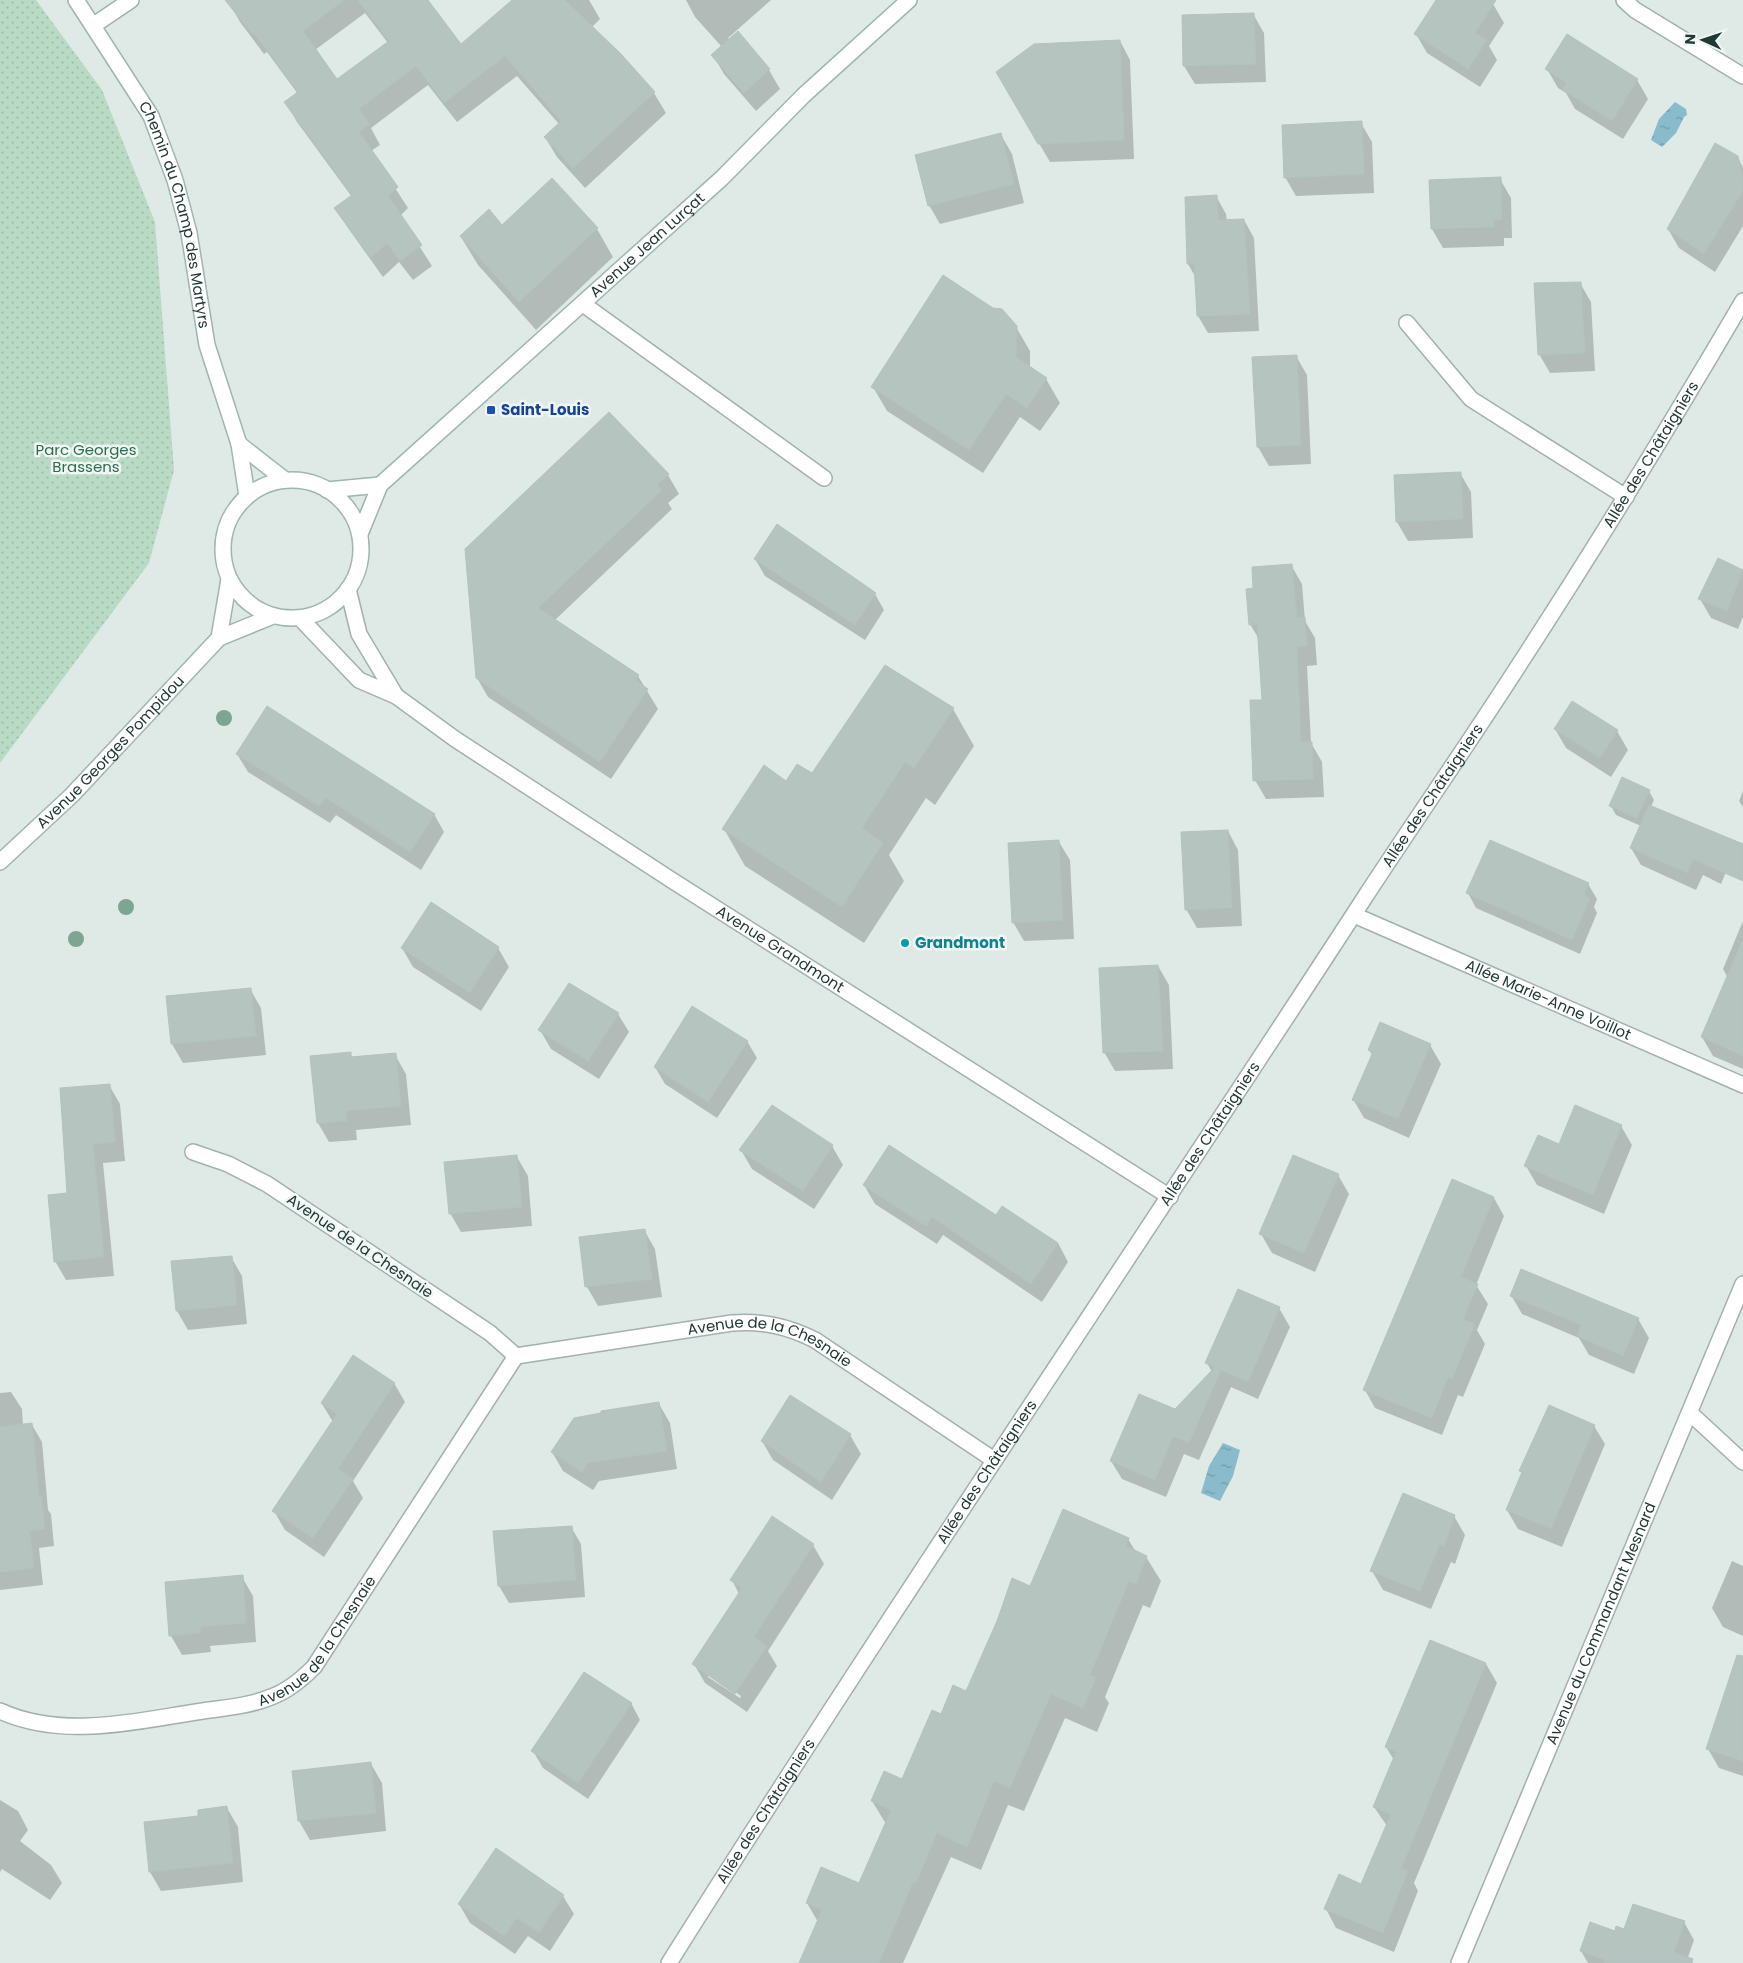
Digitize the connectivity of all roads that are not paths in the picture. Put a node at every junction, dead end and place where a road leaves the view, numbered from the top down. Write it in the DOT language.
graph roads {
  1 [pos="76,0"];
  2 [pos="131,0"];
  3 [pos="909,0"];
  4 [pos="1624,0"];
  5 [pos="94,26"];
  6 [pos="1743,76"];
  7 [pos="1743,301"];
  8 [pos="583,304"];
  9 [pos="1407,323"];
  10 [pos="239,444"];
  11 [pos="824,478"];
  12 [pos="285,480"];
  13 [pos="380,485"];
  14 [pos="327,490"];
  15 [pos="247,496"];
  16 [pos="1626,497"];
  17 [pos="360,534"];
  18 [pos="229,579"];
  19 [pos="348,589"];
  20 [pos="273,616"];
  21 [pos="300,618"];
  22 [pos="219,638"];
  23 [pos="396,696"];
  24 [pos="0,862"];
  25 [pos="1354,916"];
  26 [pos="1743,1085"];
  27 [pos="193,1152"];
  28 [pos="1170,1197"];
  29 [pos="1743,1284"];
  30 [pos="516,1356"];
  31 [pos="1690,1413"];
  32 [pos="994,1460"];
  33 [pos="1743,1462"];
  34 [pos="0,1711"];
  35 [pos="669,1963"];
  36 [pos="1459,1963"];
  1 -- 5 [label="street, Chemin du Champ des Martyrs"];
  2 -- 5 [label="street"];
  3 -- 8 [label="street, Avenue Jean Lurçat"];
  4 -- 6 [label="street"];
  5 -- 10 [label="street, Chemin du Champ des Martyrs"];
  7 -- 16 [label="street, Allée des Châtaigniers"];
  8 -- 11 [label="street"];
  8 -- 13 [label="street, Avenue Jean Lurçat"];
  9 -- 16 [label="street"];
  10 -- 12 [label="street"];
  10 -- 15 [label="street, Chemin du Champ des Martyrs"];
  12 -- 14 [label="street, Avenue Georges Pompidou"];
  12 -- 15 [label="street, Avenue Georges Pompidou"];
  13 -- 14 [label="street"];
  13 -- 17 [label="street, Avenue Jean Lurçat"];
  14 -- 17 [label="street, Avenue Georges Pompidou"];
  15 -- 18 [label="street, Avenue Georges Pompidou"];
  16 -- 25 [label="street, Allée des Châtaigniers"];
  17 -- 19 [label="street, Avenue Georges Pompidou"];
  18 -- 20 [label="street, Avenue Georges Pompidou"];
  18 -- 22 [label="street, Avenue Georges Pompidou"];
  19 -- 21 [label="street, Avenue Georges Pompidou"];
  19 -- 23 [label="street, Avenue Grandmont"];
  20 -- 21 [label="street, Avenue Georges Pompidou"];
  20 -- 22 [label="street, Avenue Georges Pompidou"];
  21 -- 23 [label="street, Avenue Grandmont"];
  22 -- 24 [label="street, Avenue Georges Pompidou"];
  23 -- 28 [label="street, Avenue Grandmont"];
  25 -- 26 [label="street, Allée Marie-Anne Voillot"];
  25 -- 28 [label="street, Allée des Châtaigniers"];
  27 -- 30 [label="street, Avenue de la Chesnaie"];
  28 -- 32 [label="street, Allée des Châtaigniers"];
  29 -- 31 [label="street, Avenue du Commandant Mesnard"];
  30 -- 32 [label="street, Avenue de la Chesnaie"];
  30 -- 34 [label="street, Avenue de la Chesnaie"];
  31 -- 33 [label="street"];
  31 -- 36 [label="street, Avenue du Commandant Mesnard"];
  32 -- 35 [label="street, Allée des Châtaigniers"];
}
